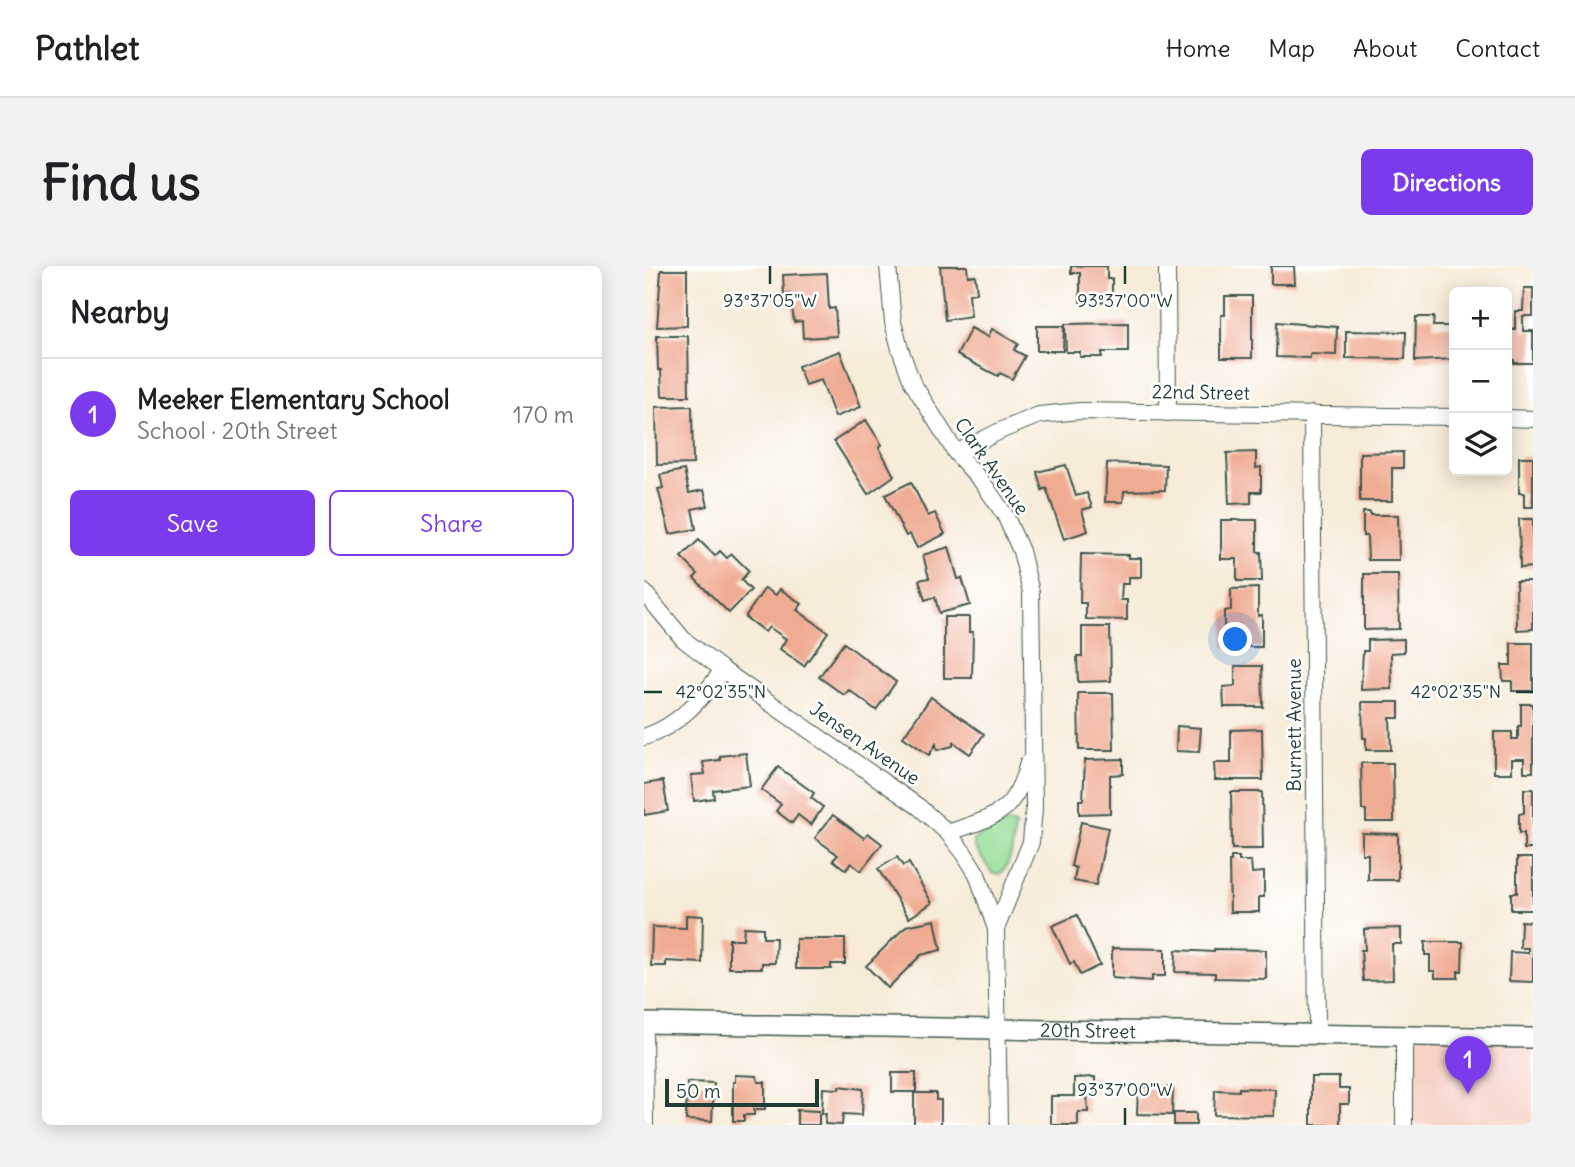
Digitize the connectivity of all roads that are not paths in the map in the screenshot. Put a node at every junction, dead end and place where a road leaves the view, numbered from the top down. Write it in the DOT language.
graph roads {
  1 [pos="888,266"];
  2 [pos="1167,266"];
  3 [pos="1168,413"];
  4 [pos="1312,414"];
  5 [pos="1449,417"];
  6 [pos="1512,418"];
  7 [pos="1533,419"];
  8 [pos="956,453"];
  9 [pos="644,592"];
  10 [pos="723,670"];
  11 [pos="644,737"];
  12 [pos="1035,740"];
  13 [pos="948,833"];
  14 [pos="996,929"];
  15 [pos="644,1023"];
  16 [pos="998,1029"];
  17 [pos="1317,1035"];
  18 [pos="1404,1036"];
  19 [pos="1533,1038"];
  20 [pos="645,1125"];
  21 [pos="999,1125"];
  22 [pos="1404,1125"];
  1 -- 8 [label="street, Clark Avenue"];
  2 -- 3 [label="street"];
  3 -- 4 [label="street, 22nd Street"];
  3 -- 8 [label="street, 22nd Street"];
  4 -- 5 [label="street, 22nd Street"];
  4 -- 17 [label="street, Burnett Avenue"];
  6 -- 7 [label="street"];
  8 -- 12 [label="street, Clark Avenue"];
  9 -- 10 [label="street, Jensen Avenue"];
  10 -- 11 [label="street"];
  10 -- 13 [label="street, Jensen Avenue"];
  12 -- 13 [label="street, Clark Avenue"];
  12 -- 14 [label="street, Clark Avenue"];
  13 -- 14 [label="street, Jensen Avenue"];
  14 -- 16 [label="street, Clark Avenue"];
  15 -- 16 [label="street, 20th Street"];
  15 -- 20 [label="street"];
  16 -- 17 [label="street, 20th Street"];
  16 -- 21 [label="street, Clark Avenue"];
  17 -- 18 [label="street, 20th Street"];
  18 -- 19 [label="street, 20th Street"];
  18 -- 22 [label="street"];
}
